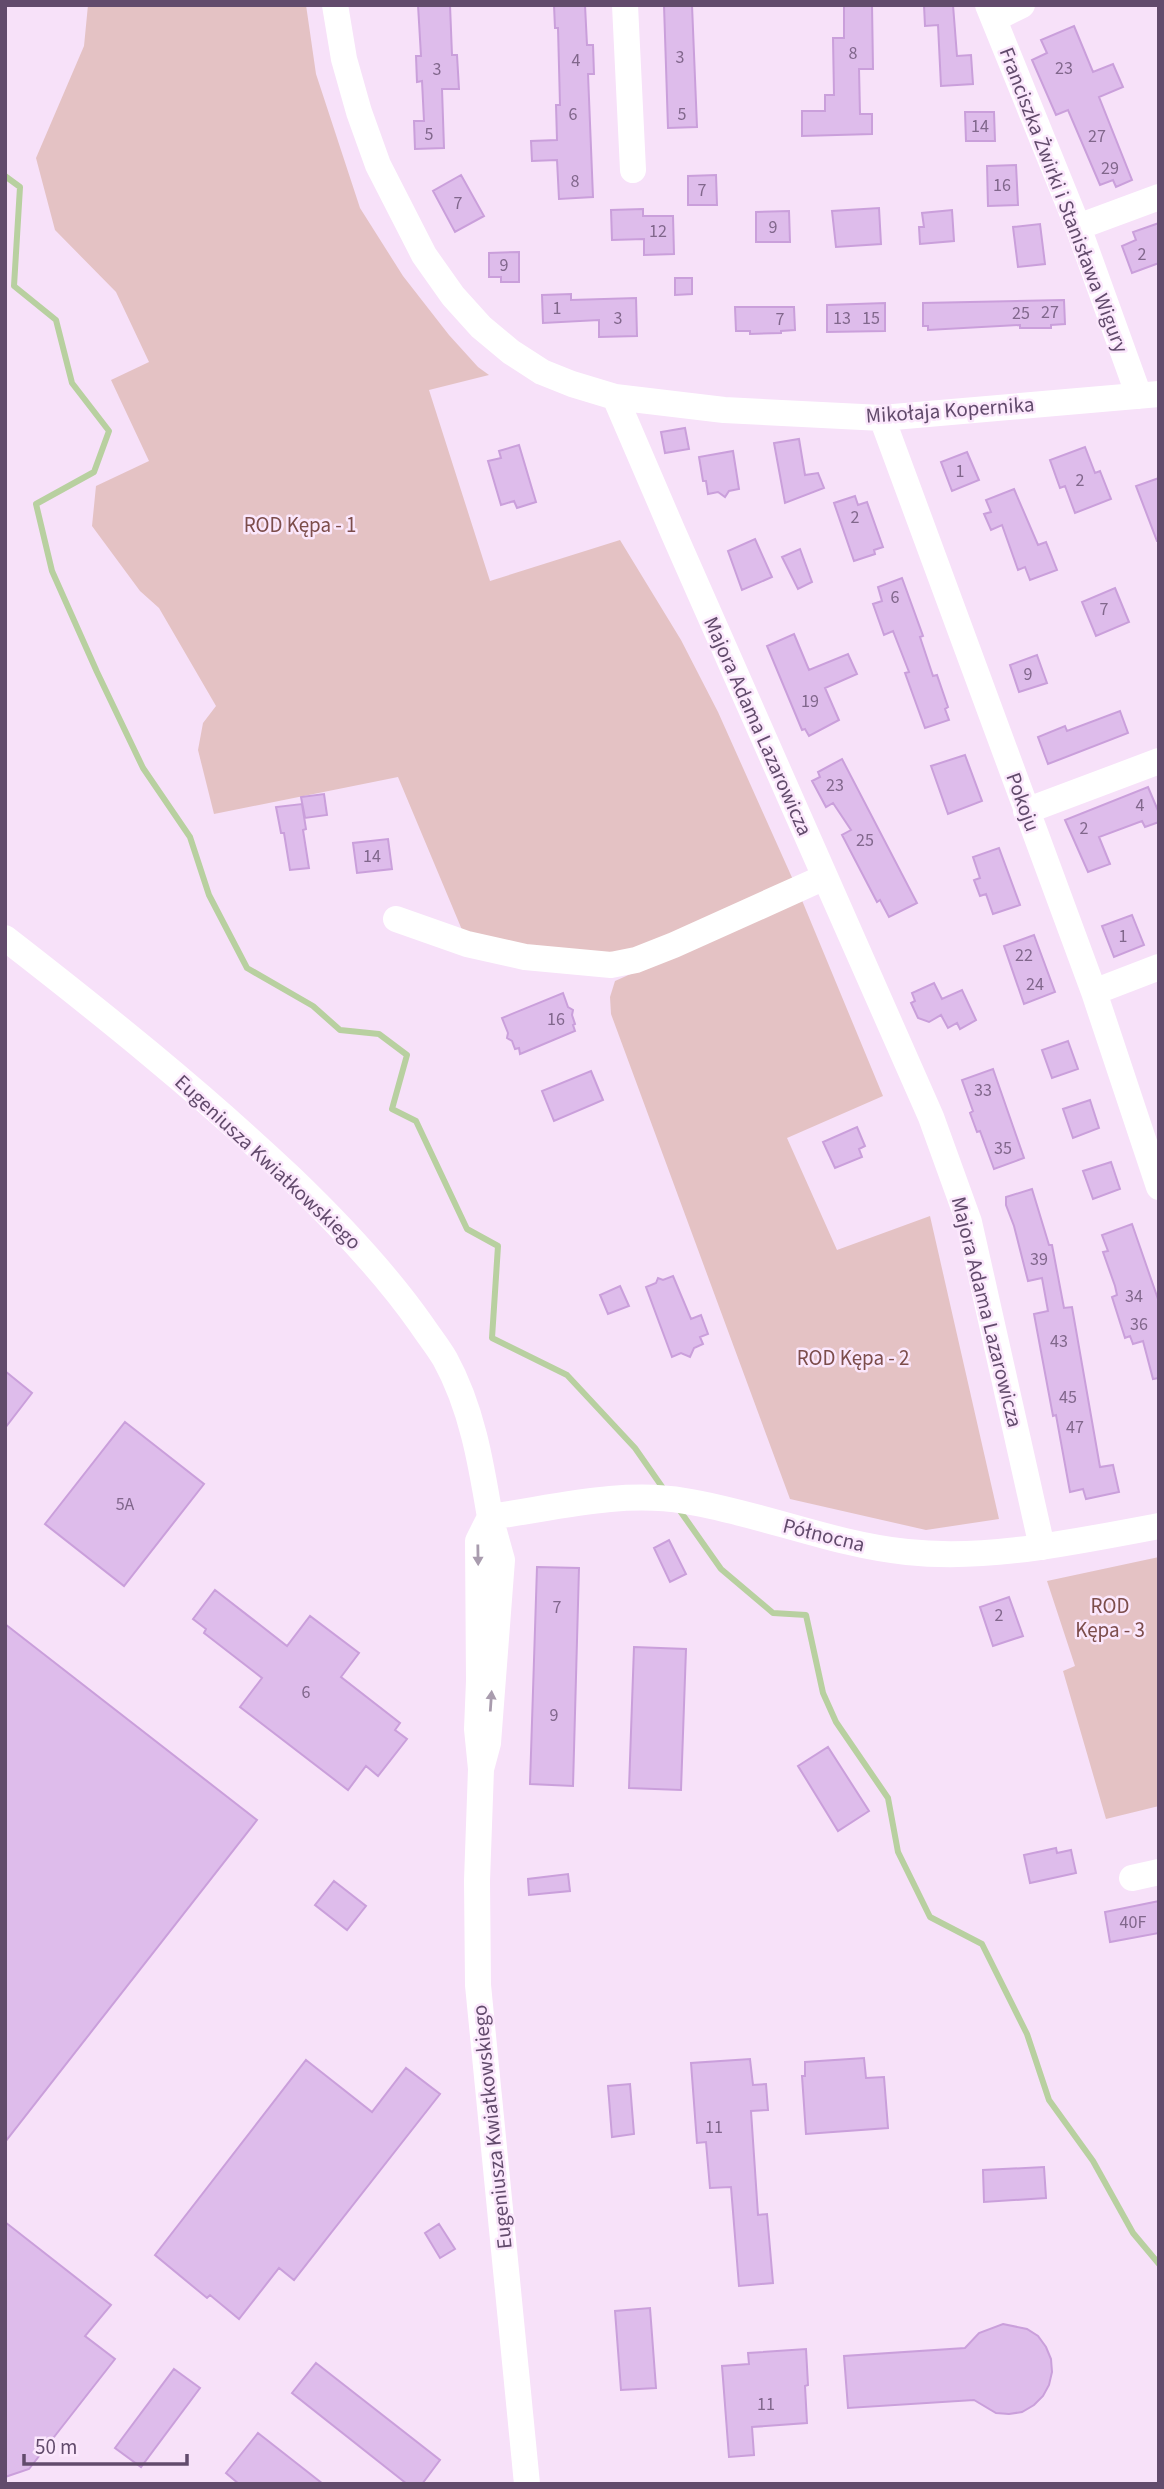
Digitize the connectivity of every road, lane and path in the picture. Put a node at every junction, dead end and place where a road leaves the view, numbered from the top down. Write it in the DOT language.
graph roads {
  1 [pos="335,5"];
  2 [pos="625,5"];
  3 [pos="1022,5"];
  4 [pos="991,12"];
  5 [pos="633,170"];
  6 [pos="1159,197"];
  7 [pos="1078,227"];
  8 [pos="1149,395"];
  9 [pos="615,397"];
  10 [pos="883,418"];
  11 [pos="1159,761"];
  12 [pos="1026,811"];
  13 [pos="825,877"];
  14 [pos="396,919"];
  15 [pos="5,938"];
  16 [pos="1159,967"];
  17 [pos="1094,992"];
  18 [pos="1158,1186"];
  19 [pos="491,1517"];
  20 [pos="1159,1526"];
  21 [pos="1042,1547"];
  22 [pos="1159,1871"];
  23 [pos="1132,1878"];
  24 [pos="527,2484"];
  1 -- 9 [label="street"];
  2 -- 5 [label="street"];
  3 -- 4 [label="street"];
  4 -- 7 [label="street, Franciszka Żwirki i Stanisława Wigury"];
  6 -- 7 [label="street"];
  7 -- 8 [label="street, Franciszka Żwirki i Stanisława Wigury"];
  8 -- 10 [label="street, Mikołaja Kopernika"];
  9 -- 10 [label="street, Mikołaja Kopernika"];
  9 -- 13 [label="street, Majora Adama Lazarowicza"];
  10 -- 12 [label="street, Pokoju"];
  11 -- 12 [label="street"];
  12 -- 17 [label="street, Pokoju"];
  13 -- 14 [label="street"];
  13 -- 21 [label="street, Majora Adama Lazarowicza"];
  15 -- 19 [label="street, Eugeniusza Kwiatkowskiego"];
  16 -- 17 [label="street"];
  17 -- 18 [label="street, Pokoju"];
  19 -- 21 [label="street, Północna"];
  19 -- 24 [label="street, Eugeniusza Kwiatkowskiego"];
  20 -- 21 [label="street, Północna"];
  22 -- 23 [label="street"];
}
